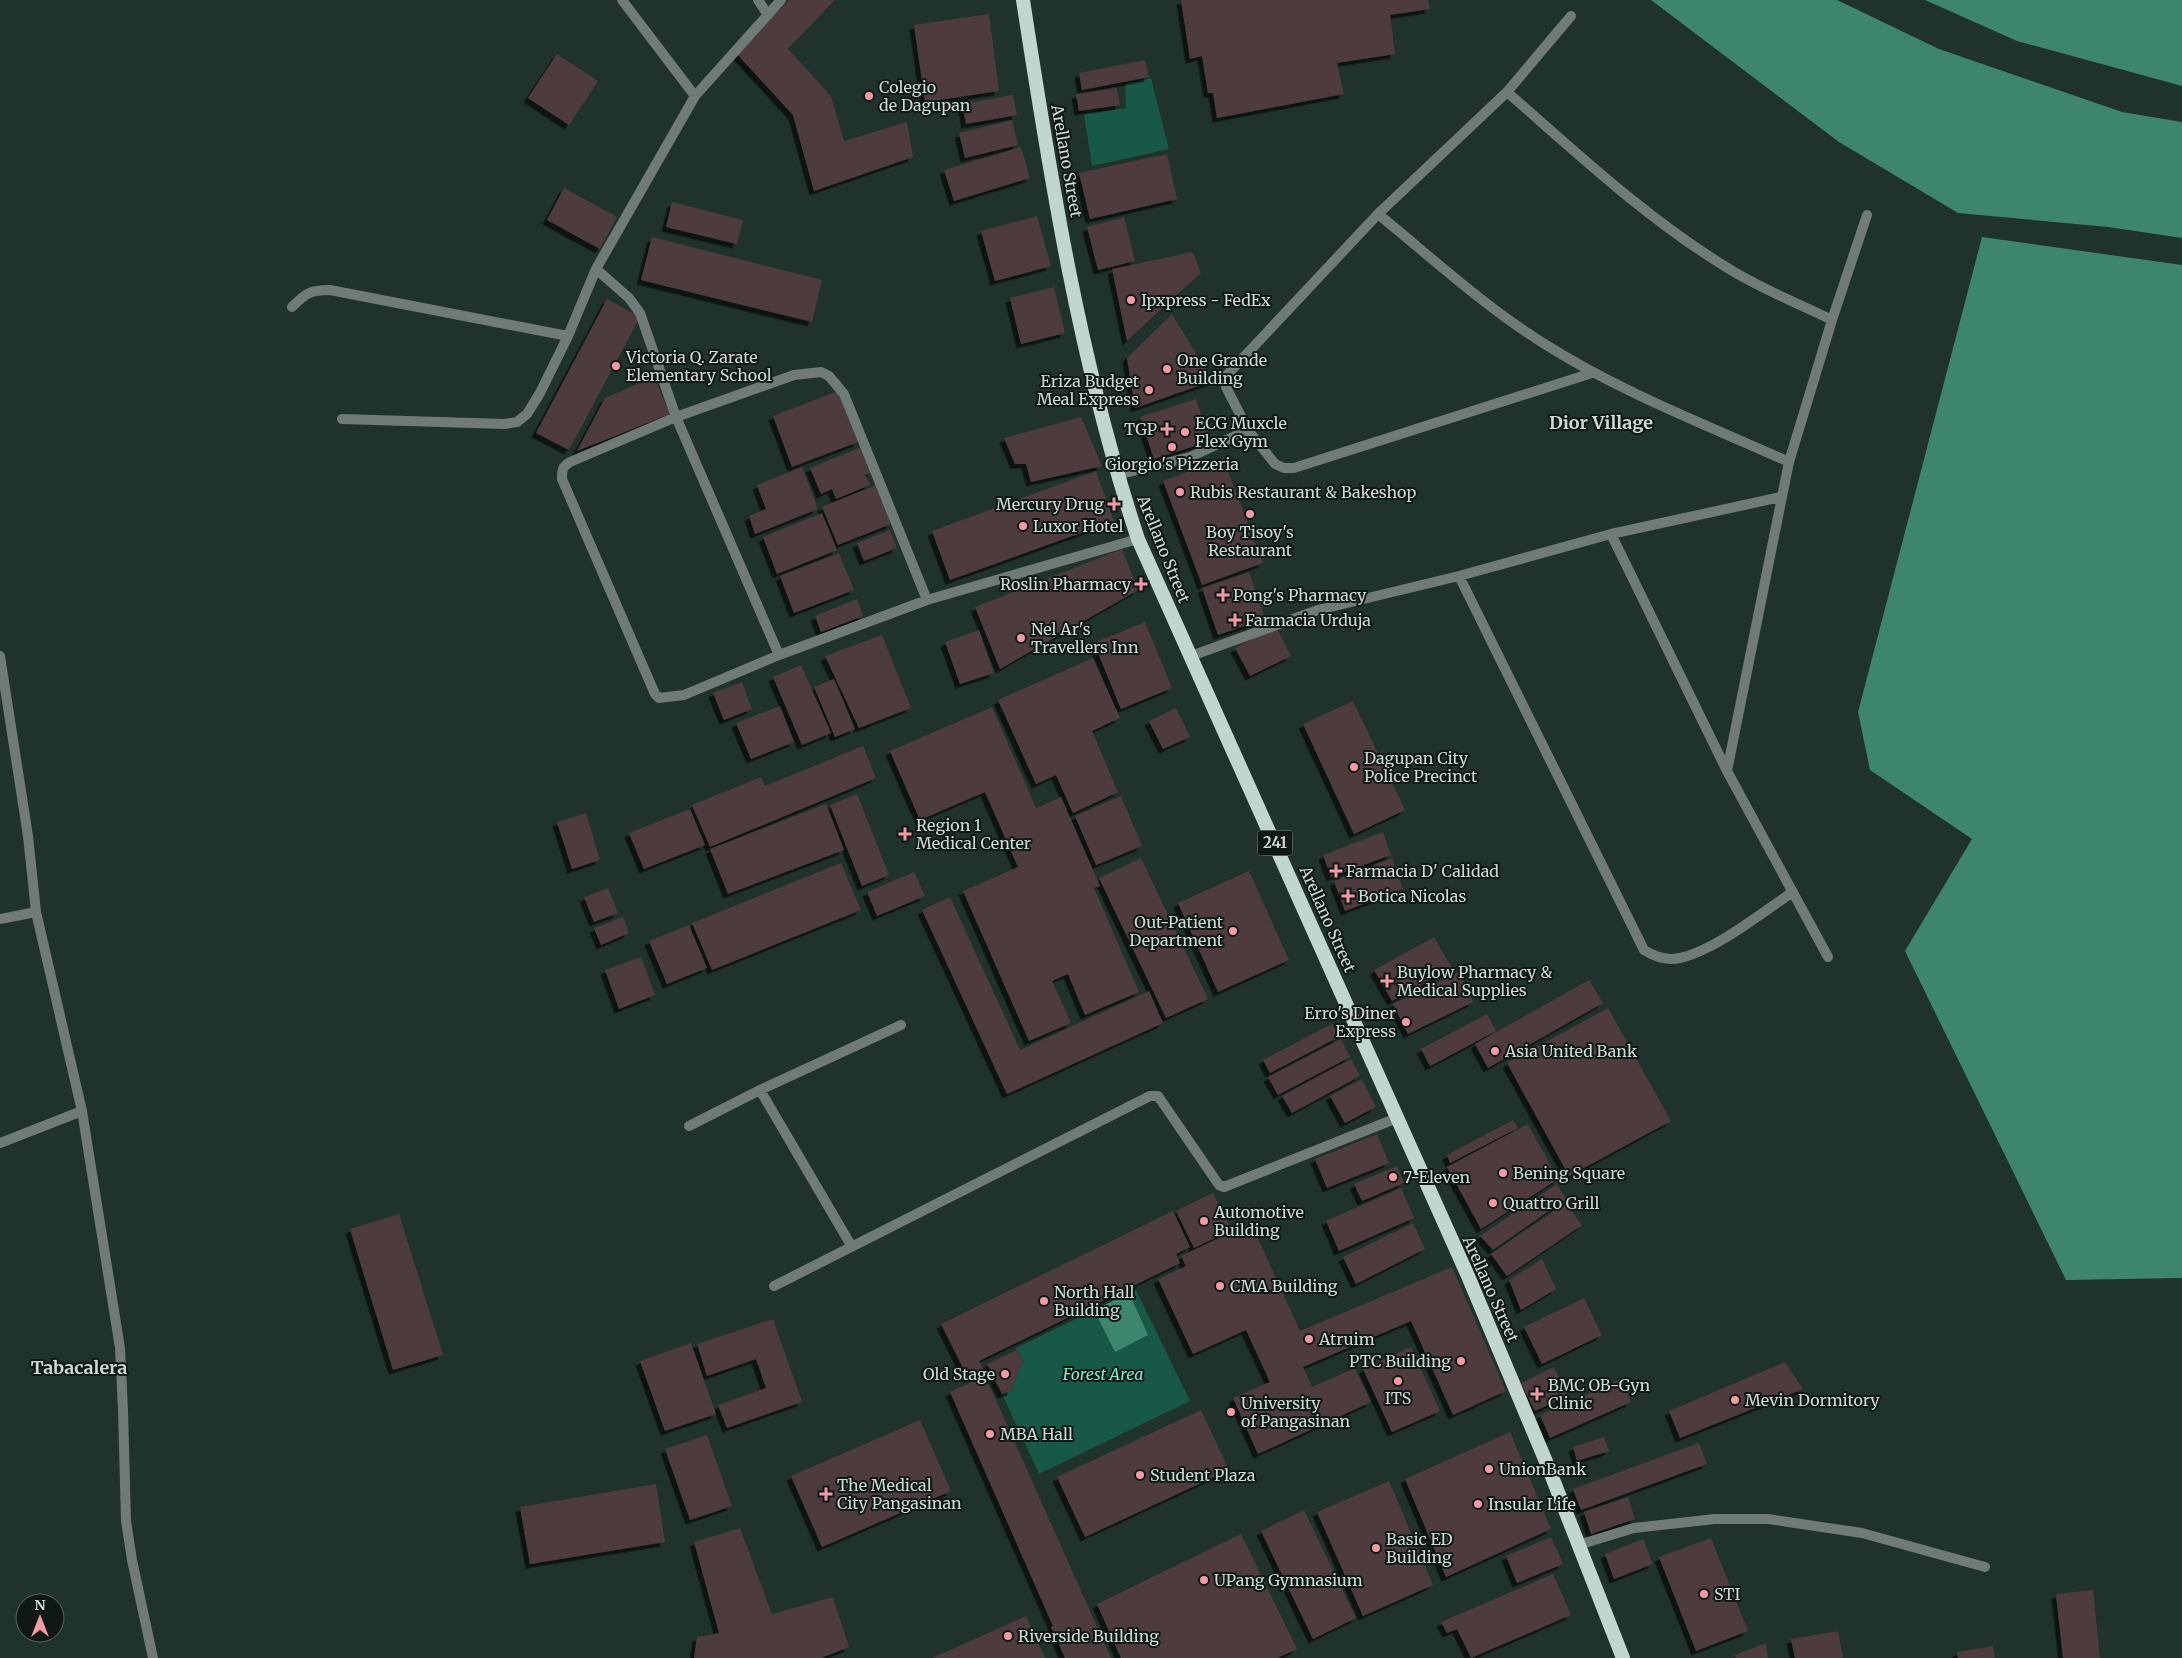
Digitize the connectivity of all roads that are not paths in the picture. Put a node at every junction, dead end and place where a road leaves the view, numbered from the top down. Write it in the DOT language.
graph roads {
  1 [pos="622,0"];
  2 [pos="758,0"];
  3 [pos="781,0"];
  4 [pos="1023,0"];
  5 [pos="768,15"];
  6 [pos="1571,16"];
  7 [pos="1506,92"];
  8 [pos="695,96"];
  9 [pos="1378,214"];
  10 [pos="1867,216"];
  11 [pos="596,269"];
  12 [pos="292,307"];
  13 [pos="1832,320"];
  14 [pos="568,336"];
  15 [pos="1592,373"];
  16 [pos="676,417"];
  17 [pos="342,419"];
  18 [pos="1248,430"];
  19 [pos="1790,462"];
  20 [pos="1117,475"];
  21 [pos="1781,497"];
  22 [pos="1611,534"];
  23 [pos="1138,539"];
  24 [pos="1459,576"];
  25 [pos="927,600"];
  26 [pos="779,654"];
  27 [pos="0,656"];
  28 [pos="1191,656"];
  29 [pos="1727,771"];
  30 [pos="1793,892"];
  31 [pos="36,912"];
  32 [pos="0,918"];
  33 [pos="1828,957"];
  34 [pos="901,1025"];
  35 [pos="760,1090"];
  36 [pos="82,1110"];
  37 [pos="1396,1118"];
  38 [pos="689,1126"];
  39 [pos="0,1143"];
  40 [pos="852,1247"];
  41 [pos="774,1286"];
  42 [pos="1578,1545"];
  43 [pos="1985,1567"];
  44 [pos="153,1658"];
  45 [pos="1623,1658"];
  1 -- 8 [label="street"];
  2 -- 5 [label="street"];
  3 -- 5 [label="street"];
  4 -- 20 [label="highway, Arellano Street / 241"];
  5 -- 8 [label="street"];
  6 -- 7 [label="street"];
  7 -- 9 [label="street"];
  7 -- 13 [label="street"];
  8 -- 11 [label="street"];
  9 -- 15 [label="street"];
  9 -- 18 [label="street"];
  10 -- 13 [label="street"];
  11 -- 14 [label="street"];
  11 -- 16 [label="street"];
  12 -- 14 [label="street"];
  13 -- 19 [label="street"];
  14 -- 17 [label="street"];
  15 -- 18 [label="street"];
  15 -- 19 [label="street"];
  16 -- 25 [label="street"];
  16 -- 26 [label="street"];
  16 -- 26 [label="street"];
  18 -- 20 [label="street"];
  19 -- 21 [label="street"];
  20 -- 23 [label="highway, Arellano Street / 241"];
  21 -- 22 [label="street"];
  21 -- 29 [label="street"];
  22 -- 24 [label="street"];
  22 -- 29 [label="street"];
  23 -- 25 [label="street"];
  23 -- 28 [label="highway, Arellano Street / 241"];
  24 -- 28 [label="street"];
  24 -- 30 [label="street"];
  25 -- 26 [label="street"];
  27 -- 31 [label="street"];
  28 -- 37 [label="highway, Arellano Street / 241"];
  29 -- 30 [label="street"];
  30 -- 33 [label="street"];
  31 -- 32 [label="street"];
  31 -- 36 [label="street"];
  34 -- 35 [label="street"];
  35 -- 38 [label="street"];
  35 -- 40 [label="street"];
  36 -- 39 [label="street"];
  36 -- 44 [label="street"];
  37 -- 40 [label="street"];
  37 -- 42 [label="highway, Arellano Street / 241"];
  40 -- 41 [label="street"];
  42 -- 43 [label="street"];
  42 -- 45 [label="highway, Arellano Street / 241"];
}
